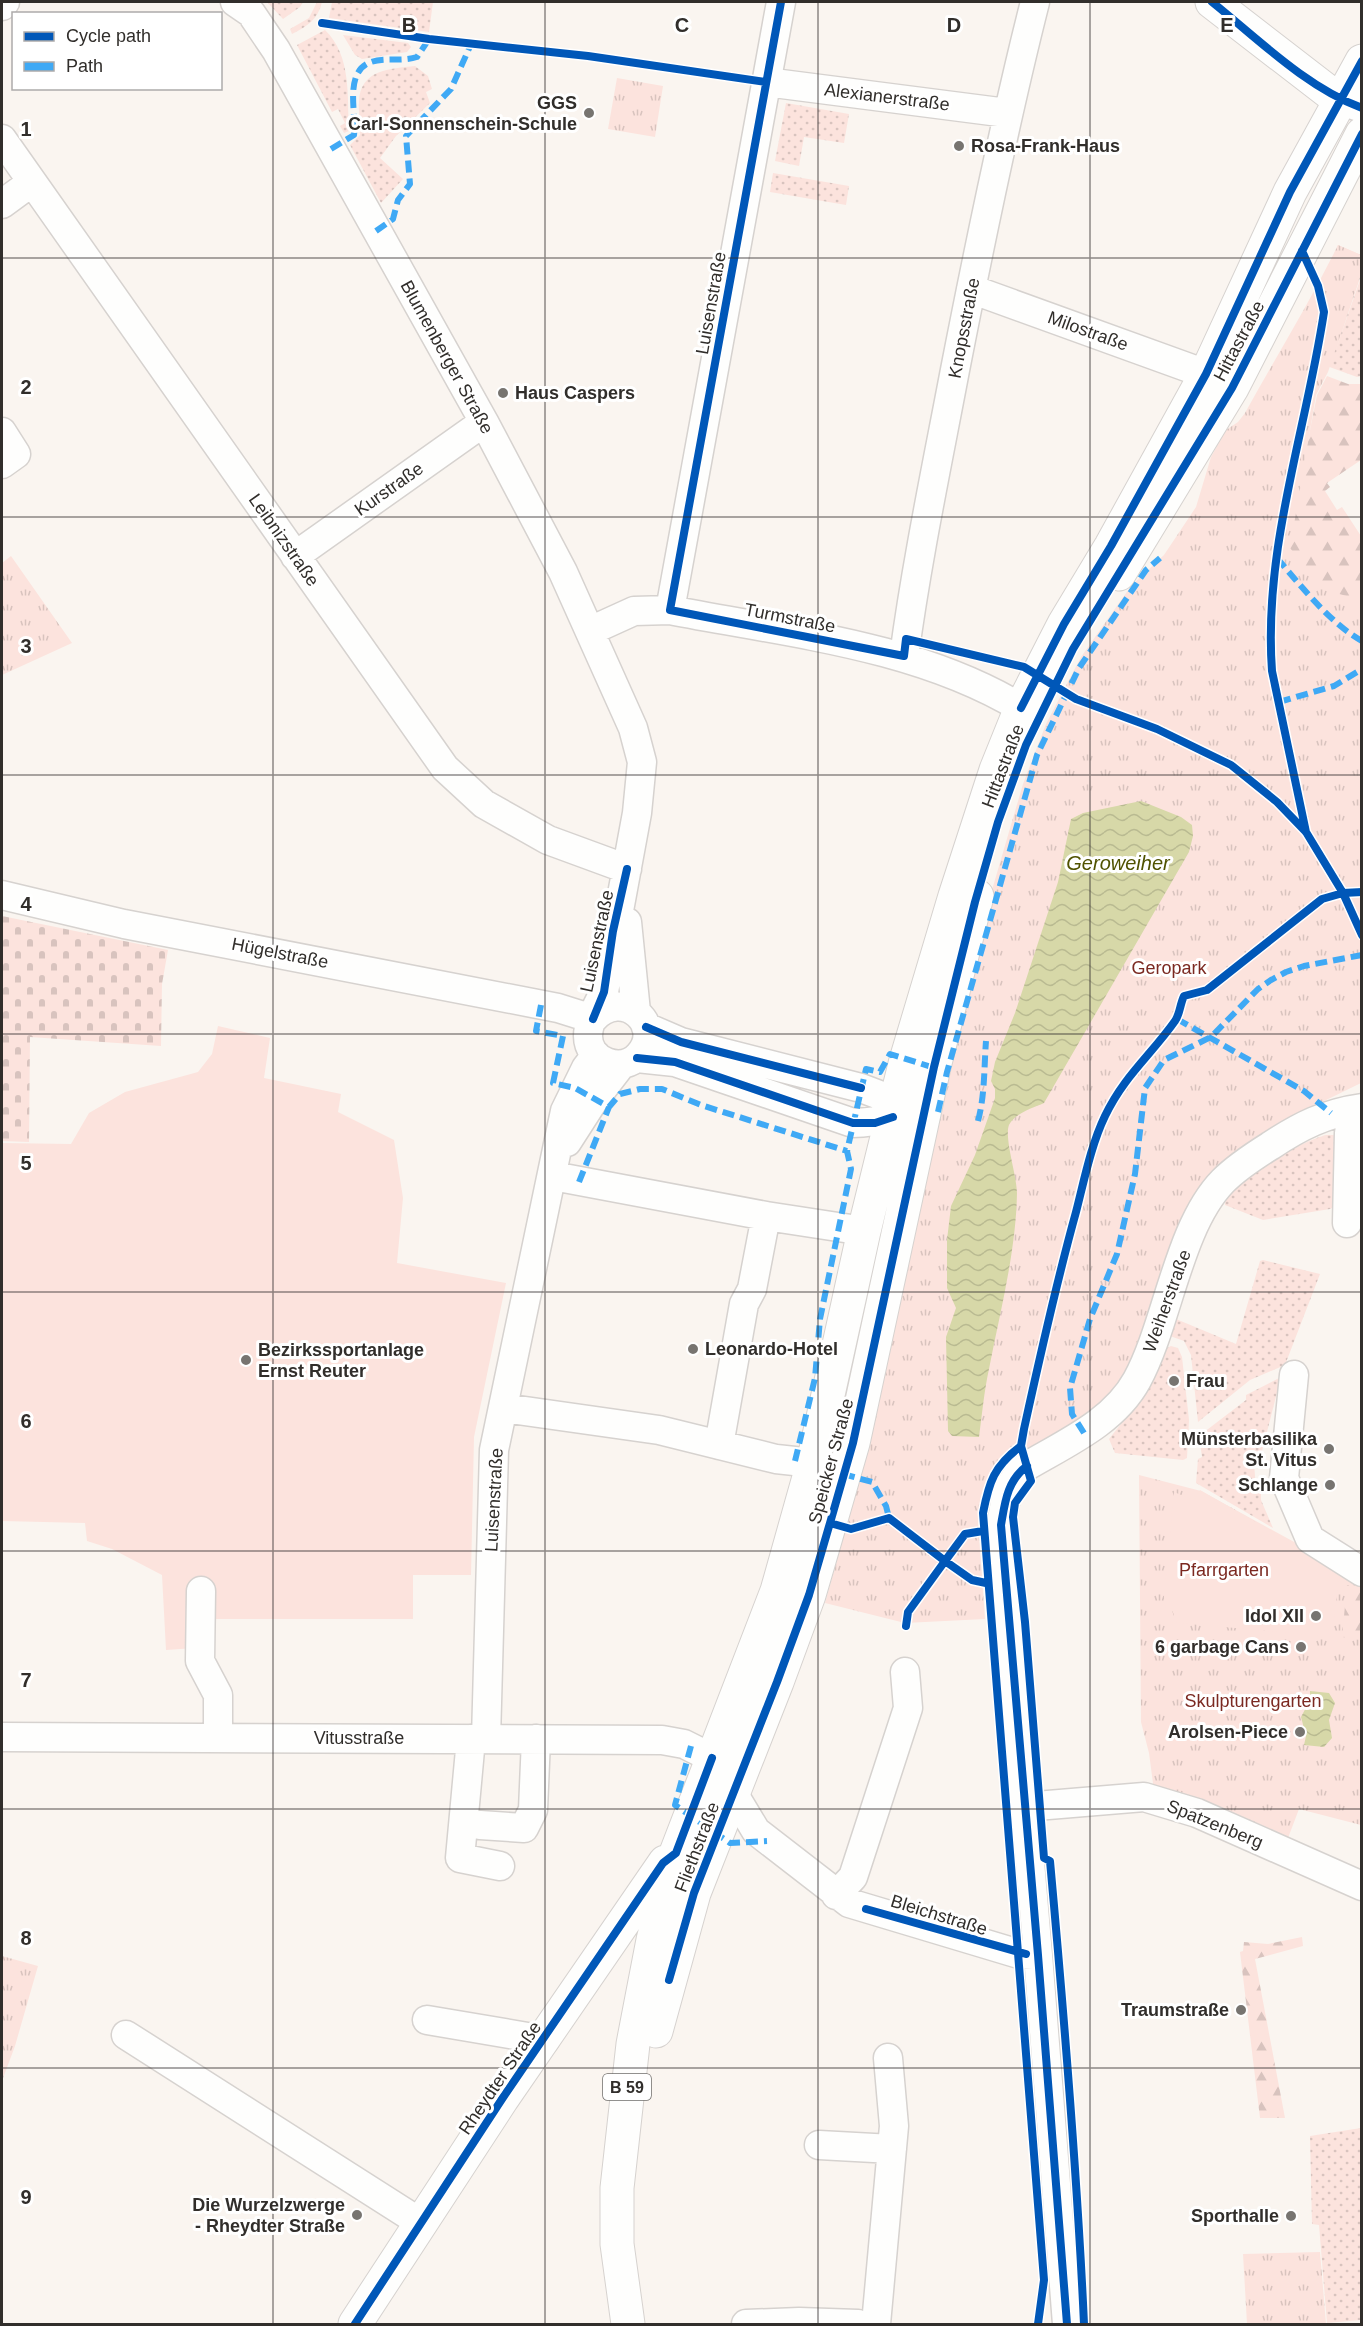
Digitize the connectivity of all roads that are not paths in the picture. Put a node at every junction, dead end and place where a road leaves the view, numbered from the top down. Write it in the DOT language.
graph roads {
  1 [pos="5,2"];
  2 [pos="236,2"];
  3 [pos="781,2"];
  4 [pos="1035,2"];
  5 [pos="1212,2"];
  6 [pos="2,6"];
  7 [pos="1362,61"];
  8 [pos="766,82"];
  9 [pos="1350,104"];
  10 [pos="1007,113"];
  11 [pos="1362,134"];
  12 [pos="2,139"];
  13 [pos="32,182"];
  14 [pos="2,204"];
  15 [pos="971,289"];
  16 [pos="1206,374"];
  17 [pos="484,422"];
  18 [pos="2,432"];
  19 [pos="2,464"];
  20 [pos="295,556"];
  21 [pos="670,610"];
  22 [pos="590,631"];
  23 [pos="904,656"];
  24 [pos="1020,708"];
  25 [pos="633,728"];
  26 [pos="627,869"];
  27 [pos="2,896"];
  28 [pos="558,1008"];
  29 [pos="592,1019"];
  30 [pos="641,1019"];
  31 [pos="618,1059"];
  32 [pos="1362,1108"];
  33 [pos="1362,1119"];
  34 [pos="907,1121"];
  35 [pos="555,1167"];
  36 [pos="766,1216"];
  37 [pos="1347,1223"];
  38 [pos="864,1231"];
  39 [pos="1294,1375"];
  40 [pos="504,1408"];
  41 [pos="719,1445"];
  42 [pos="813,1463"];
  43 [pos="1362,1572"];
  44 [pos="201,1591"];
  45 [pos="905,1672"];
  46 [pos="2,1737"];
  47 [pos="218,1737"];
  48 [pos="478,1739"];
  49 [pos="536,1739"];
  50 [pos="712,1758"];
  51 [pos="734,1795"];
  52 [pos="1024,1807"];
  53 [pos="480,1825"];
  54 [pos="676,1853"];
  55 [pos="500,1866"];
  56 [pos="1362,1886"];
  57 [pos="694,1893"];
  58 [pos="836,1895"];
  59 [pos="1038,1955"];
  60 [pos="427,2020"];
  61 [pos="126,2035"];
  62 [pos="544,2040"];
  63 [pos="888,2058"];
  64 [pos="819,2145"];
  65 [pos="892,2149"];
  66 [pos="421,2223"];
  67 [pos="799,2323"];
  68 [pos="355,2325"];
  69 [pos="628,2325"];
  70 [pos="648,2325"];
  71 [pos="746,2325"];
  72 [pos="858,2325"];
  73 [pos="876,2325"];
  74 [pos="1067,2325"];
  1 -- 6 [label="street"];
  2 -- 17 [label="street, Blumenberger Straße"];
  3 -- 8 [label="street, Luisenstraße"];
  4 -- 10 [label="street, Knopsstraße"];
  5 -- 9 [label="main road"];
  7 -- 9 [label="main road, B 59"];
  8 -- 10 [label="street, Alexianerstraße"];
  8 -- 21 [label="street, Luisenstraße"];
  9 -- 16 [label="main road, Hittastraße / B 59"];
  10 -- 15 [label="street, Knopsstraße"];
  11 -- 34 [label="main road, Hittastraße / B 59"];
  12 -- 13 [label="street, Leibnizstraße"];
  13 -- 14 [label="street"];
  13 -- 20 [label="street, Leibnizstraße"];
  15 -- 16 [label="street, Milostraße"];
  15 -- 23 [label="street, Knopsstraße"];
  16 -- 24 [label="main road, Hittastraße / B 59"];
  17 -- 20 [label="street, Kurstraße"];
  17 -- 22 [label="street, Blumenberger Straße"];
  18 -- 19 [label="street"];
  20 -- 26 [label="street, Leibnizstraße"];
  21 -- 22 [label="street, Turmstraße"];
  21 -- 23 [label="street, Turmstraße"];
  22 -- 25 [label="street, Blumenberger Straße"];
  23 -- 24 [label="street, Turmstraße"];
  24 -- 34 [label="main road, Hittastraße / B 59"];
  25 -- 26 [label="street, Luisenstraße"];
  26 -- 29 [label="street, Luisenstraße"];
  26 -- 30 [label="street, Luisenstraße"];
  27 -- 28 [label="street, Hügelstraße"];
  28 -- 29 [label="street, Luisenstraße"];
  29 -- 30 [label="street"];
  29 -- 31 [label="street"];
  30 -- 31 [label="street"];
  30 -- 34 [label="street"];
  31 -- 34 [label="street"];
  31 -- 35 [label="street, Luisenstraße"];
  32 -- 52 [label="street, Weiherstraße"];
  33 -- 37 [label="street"];
  34 -- 38 [label="main road, Speicker Straße / B 59"];
  34 -- 51 [label="main road, Speicker Straße / B 59"];
  35 -- 36 [label="street"];
  35 -- 40 [label="street, Luisenstraße"];
  36 -- 38 [label="street"];
  36 -- 41 [label="street"];
  38 -- 42 [label="main road, Speicker Straße / B 59"];
  39 -- 43 [label="street"];
  40 -- 41 [label="street"];
  40 -- 48 [label="street, Luisenstraße"];
  41 -- 42 [label="street"];
  42 -- 50 [label="main road, Speicker Straße / B 59"];
  44 -- 47 [label="street"];
  45 -- 58 [label="street"];
  46 -- 47 [label="street, Vitusstraße"];
  47 -- 48 [label="street, Vitusstraße"];
  48 -- 49 [label="street, Vitusstraße"];
  48 -- 55 [label="street, Luisenstraße"];
  49 -- 50 [label="street, Vitusstraße"];
  49 -- 53 [label="street"];
  50 -- 51 [label="street, Bleichstraße"];
  50 -- 54 [label="main road, Speicker Straße / B 59"];
  51 -- 57 [label="main road, Fliethstraße / B 59"];
  51 -- 58 [label="street, Bleichstraße"];
  52 -- 56 [label="street, Spatzenberg"];
  52 -- 59 [label="street, Weiherstraße"];
  54 -- 57 [label="street"];
  54 -- 62 [label="main road, Rheydter Straße / B 59"];
  54 -- 69 [label="main road, Fliethstraße / B 59"];
  57 -- 70 [label="main road, Fliethstraße / B 59"];
  58 -- 59 [label="street, Bleichstraße"];
  59 -- 74 [label="street, Weiherstraße"];
  60 -- 62 [label="street"];
  61 -- 66 [label="street"];
  62 -- 66 [label="main road, Rheydter Straße / B 59"];
  63 -- 65 [label="street"];
  64 -- 65 [label="street"];
  65 -- 73 [label="street"];
  66 -- 68 [label="main road, Rheydter Straße / B 59"];
  67 -- 71 [label="street"];
  67 -- 72 [label="street"];
}
